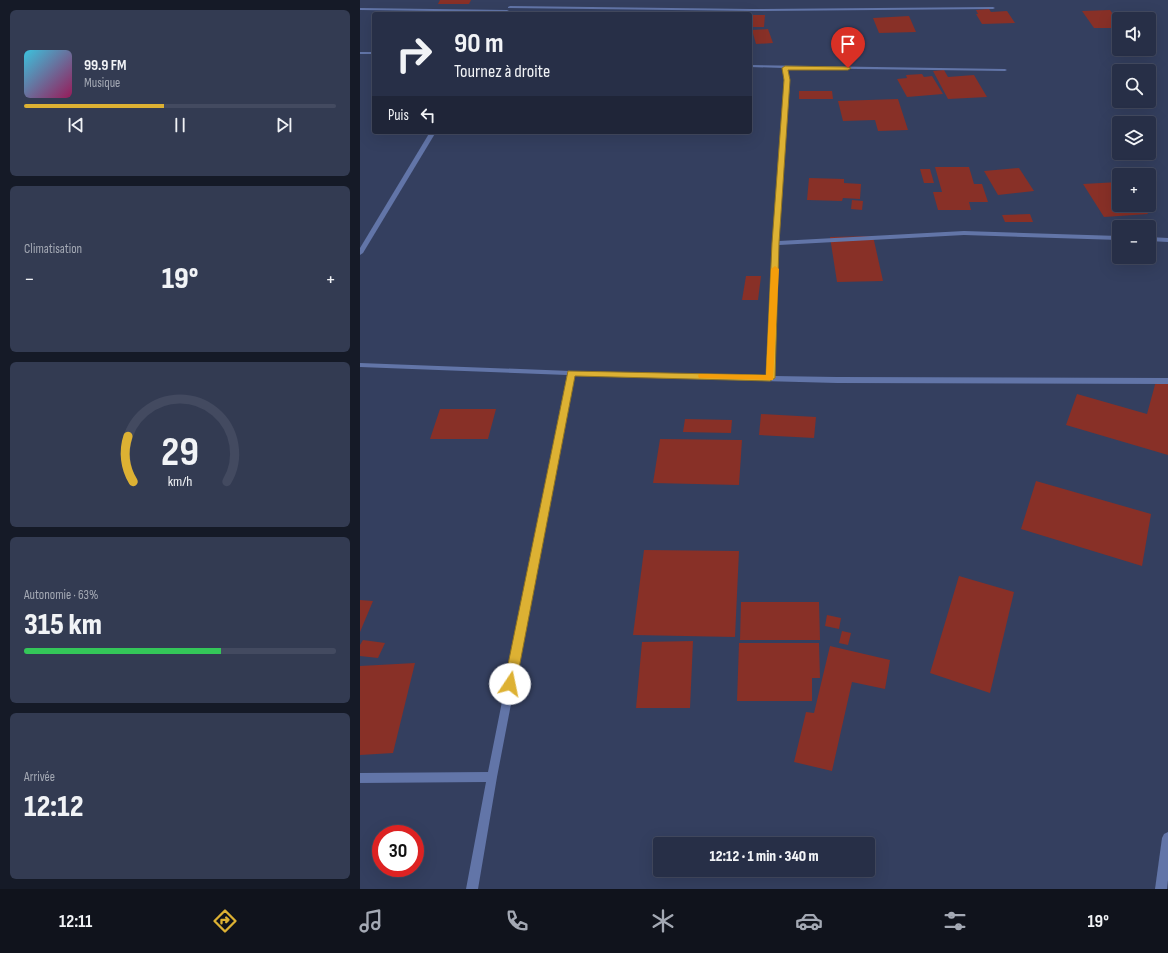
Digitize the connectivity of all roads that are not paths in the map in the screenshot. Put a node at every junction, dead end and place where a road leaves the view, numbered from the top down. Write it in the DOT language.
graph roads {
  1 [pos="514,0"];
  2 [pos="992,8"];
  3 [pos="360,9"];
  4 [pos="508,11"];
  5 [pos="360,53"];
  6 [pos="372,53"];
  7 [pos="752,66"];
  8 [pos="785,68"];
  9 [pos="1005,70"];
  10 [pos="432,134"];
  11 [pos="1112,238"];
  12 [pos="1156,239"];
  13 [pos="1168,240"];
  14 [pos="776,243"];
  15 [pos="360,253"];
  16 [pos="360,365"];
  17 [pos="571,373"];
  18 [pos="770,378"];
  19 [pos="1168,381"];
  20 [pos="492,777"];
  21 [pos="360,778"];
  22 [pos="1168,838"];
  23 [pos="472,889"];
  24 [pos="1161,889"];
  1 -- 4 [label="street"];
  2 -- 4 [label="street"];
  3 -- 4 [label="street"];
  5 -- 6 [label="street"];
  7 -- 8 [label="street"];
  8 -- 9 [label="street"];
  8 -- 14 [label="street"];
  10 -- 15 [label="street"];
  11 -- 14 [label="street"];
  12 -- 13 [label="street"];
  14 -- 18 [label="street"];
  16 -- 17 [label="street"];
  17 -- 18 [label="street"];
  17 -- 20 [label="street"];
  18 -- 19 [label="street"];
  20 -- 21 [label="street"];
  20 -- 23 [label="street"];
  22 -- 24 [label="street"];
}
